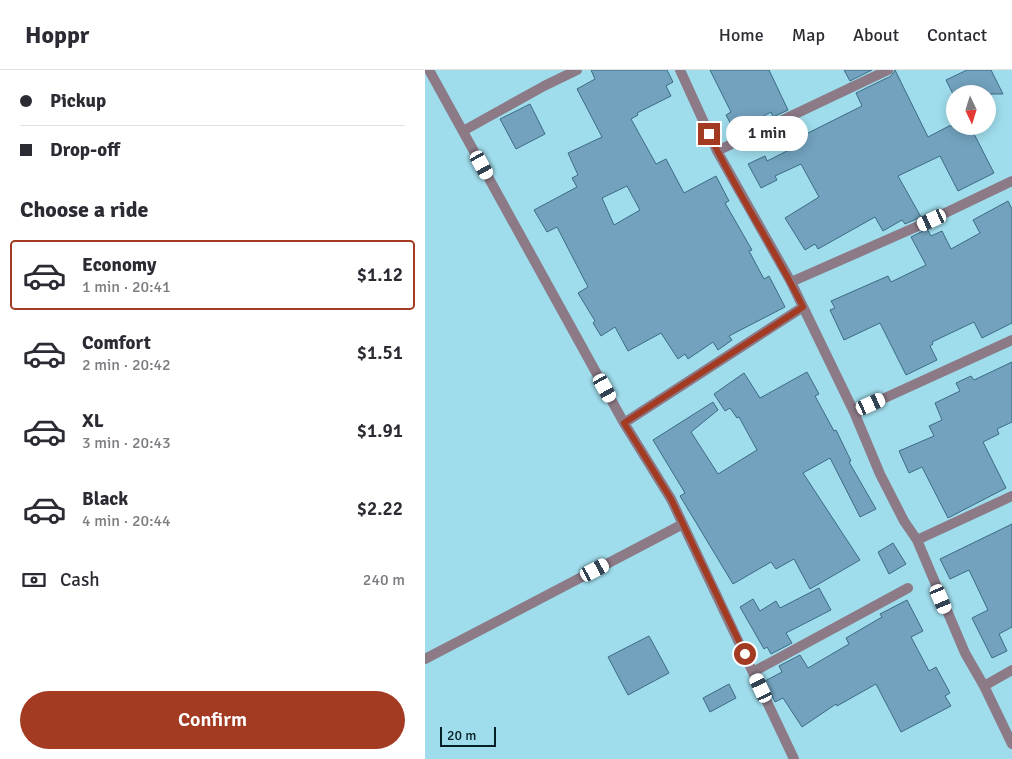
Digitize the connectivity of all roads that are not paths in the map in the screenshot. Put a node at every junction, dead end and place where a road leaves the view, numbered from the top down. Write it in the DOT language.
graph roads {
  1 [pos="429,70"];
  2 [pos="577,70"];
  3 [pos="680,70"];
  4 [pos="888,70"];
  5 [pos="463,131"];
  6 [pos="717,151"];
  7 [pos="1012,181"];
  8 [pos="791,282"];
  9 [pos="803,307"];
  10 [pos="1012,340"];
  11 [pos="854,412"];
  12 [pos="624,423"];
  13 [pos="1012,496"];
  14 [pos="683,524"];
  15 [pos="917,540"];
  16 [pos="908,588"];
  17 [pos="425,659"];
  18 [pos="1012,670"];
  19 [pos="753,672"];
  20 [pos="984,686"];
  21 [pos="1012,744"];
  22 [pos="794,759"];
  1 -- 5 [label="street"];
  2 -- 5 [label="street"];
  3 -- 6 [label="street"];
  4 -- 6 [label="street"];
  5 -- 12 [label="street"];
  6 -- 8 [label="street"];
  7 -- 8 [label="street"];
  8 -- 9 [label="street"];
  9 -- 11 [label="street"];
  9 -- 12 [label="street"];
  10 -- 11 [label="street"];
  11 -- 15 [label="street"];
  12 -- 14 [label="street"];
  13 -- 15 [label="street"];
  14 -- 17 [label="street"];
  14 -- 19 [label="street"];
  15 -- 20 [label="street"];
  16 -- 19 [label="street"];
  18 -- 20 [label="street"];
  19 -- 22 [label="street"];
  20 -- 21 [label="street"];
}
